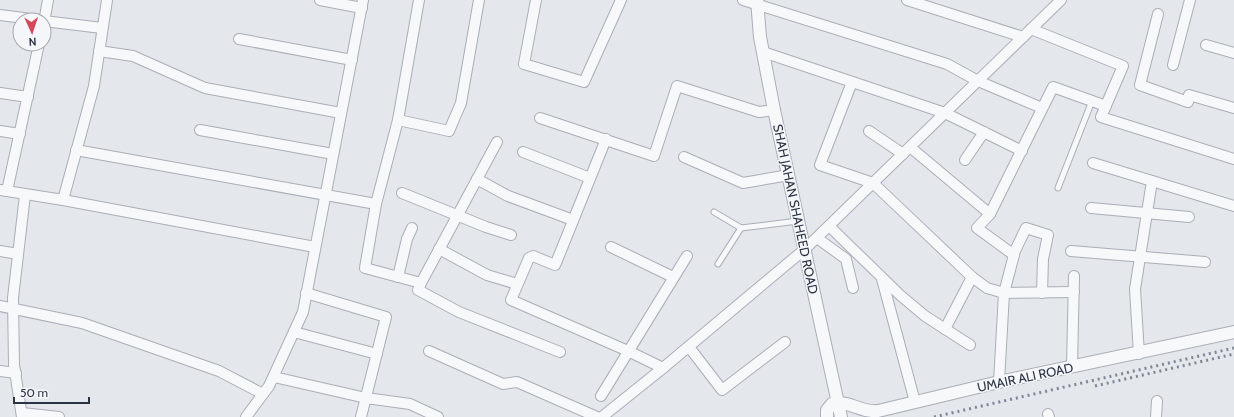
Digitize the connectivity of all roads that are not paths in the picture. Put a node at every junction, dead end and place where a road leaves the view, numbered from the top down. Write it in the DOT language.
graph roads {
  1 [pos="48,0"];
  2 [pos="107,0"];
  3 [pos="320,0"];
  4 [pos="419,0"];
  5 [pos="479,0"];
  6 [pos="536,0"];
  7 [pos="621,0"];
  8 [pos="743,0"];
  9 [pos="907,0"];
  10 [pos="1190,0"];
  11 [pos="1056,1"];
  12 [pos="757,2"];
  13 [pos="362,4"];
  14 [pos="46,12"];
  15 [pos="1158,14"];
  16 [pos="0,15"];
  17 [pos="12,17"];
  18 [pos="52,22"];
  19 [pos="102,28"];
  20 [pos="1031,29"];
  21 [pos="1023,37"];
  22 [pos="239,39"];
  23 [pos="1206,45"];
  24 [pos="99,51"];
  25 [pos="37,52"];
  26 [pos="763,52"];
  27 [pos="1234,53"];
  28 [pos="352,60"];
  29 [pos="1173,65"];
  30 [pos="978,81"];
  31 [pos="852,82"];
  32 [pos="0,93"];
  33 [pos="28,97"];
  34 [pos="1092,101"];
  35 [pos="1106,106"];
  36 [pos="1042,108"];
  37 [pos="1234,108"];
  38 [pos="774,110"];
  39 [pos="945,113"];
  40 [pos="341,114"];
  41 [pos="540,118"];
  42 [pos="398,120"];
  43 [pos="200,130"];
  44 [pos="0,131"];
  45 [pos="869,131"];
  46 [pos="984,132"];
  47 [pos="20,134"];
  48 [pos="606,139"];
  49 [pos="497,142"];
  50 [pos="76,150"];
  51 [pos="906,150"];
  52 [pos="1022,150"];
  53 [pos="523,152"];
  54 [pos="333,154"];
  55 [pos="684,157"];
  56 [pos="1234,159"];
  57 [pos="965,160"];
  58 [pos="1093,163"];
  59 [pos="789,175"];
  60 [pos="590,178"];
  61 [pos="477,179"];
  62 [pos="1152,181"];
  63 [pos="873,184"];
  64 [pos="1058,188"];
  65 [pos="4,191"];
  66 [pos="402,192"];
  67 [pos="25,195"];
  68 [pos="325,195"];
  69 [pos="63,200"];
  70 [pos="376,204"];
  71 [pos="1234,206"];
  72 [pos="1092,208"];
  73 [pos="714,212"];
  74 [pos="1147,213"];
  75 [pos="990,214"];
  76 [pos="458,215"];
  77 [pos="1189,217"];
  78 [pos="573,220"];
  79 [pos="798,221"];
  80 [pos="829,226"];
  81 [pos="412,228"];
  82 [pos="741,228"];
  83 [pos="511,235"];
  84 [pos="816,238"];
  85 [pos="315,247"];
  86 [pos="611,247"];
  87 [pos="439,249"];
  88 [pos="805,249"];
  89 [pos="0,251"];
  90 [pos="1071,252"];
  91 [pos="18,254"];
  92 [pos="1014,255"];
  93 [pos="687,256"];
  94 [pos="1140,258"];
  95 [pos="1205,262"];
  96 [pos="718,264"];
  97 [pos="1074,276"];
  98 [pos="398,277"];
  99 [pos="673,277"];
  100 [pos="882,277"];
  101 [pos="972,277"];
  102 [pos="421,283"];
  103 [pos="517,284"];
  104 [pos="853,288"];
  105 [pos="1074,292"];
  106 [pos="306,293"];
  107 [pos="1004,293"];
  108 [pos="1042,293"];
  109 [pos="0,306"];
  110 [pos="13,309"];
  111 [pos="946,329"];
  112 [pos="294,332"];
  113 [pos="1234,332"];
  114 [pos="785,342"];
  115 [pos="970,345"];
  116 [pos="689,347"];
  117 [pos="430,351"];
  118 [pos="628,351"];
  119 [pos="560,352"];
  120 [pos="377,354"];
  121 [pos="1139,354"];
  122 [pos="1072,366"];
  123 [pos="663,368"];
  124 [pos="0,370"];
  125 [pos="16,373"];
  126 [pos="274,377"];
  127 [pos="999,382"];
  128 [pos="263,394"];
  129 [pos="601,396"];
  130 [pos="366,398"];
  131 [pos="1157,401"];
  132 [pos="915,402"];
  133 [pos="837,403"];
  134 [pos="22,415"];
  135 [pos="59,417"];
  136 [pos="246,417"];
  137 [pos="361,417"];
  138 [pos="438,417"];
  139 [pos="597,417"];
  140 [pos="602,417"];
  141 [pos="827,417"];
  142 [pos="841,417"];
  143 [pos="1156,417"];
  1 -- 14 [label="street"];
  2 -- 19 [label="street"];
  3 -- 13 [label="street"];
  4 -- 42 [label="street"];
  5 -- 42 [label="street"];
  6 -- 7 [label="street"];
  8 -- 12 [label="street"];
  9 -- 21 [label="street"];
  10 -- 29 [label="street"];
  11 -- 20 [label="street"];
  12 -- 26 [label="street, SHAH JAHAN SHAHEED ROAD"];
  12 -- 30 [label="street"];
  13 -- 28 [label="street"];
  15 -- 37 [label="street"];
  16 -- 17 [label="street"];
  18 -- 19 [label="street"];
  19 -- 24 [label="street"];
  20 -- 21 [label="street"];
  20 -- 35 [label="street"];
  21 -- 30 [label="street"];
  22 -- 28 [label="street"];
  23 -- 27 [label="street"];
  24 -- 40 [label="street"];
  24 -- 50 [label="street"];
  25 -- 33 [label="street"];
  26 -- 31 [label="street"];
  26 -- 38 [label="street, SHAH JAHAN SHAHEED ROAD"];
  28 -- 40 [label="street"];
  30 -- 36 [label="street"];
  30 -- 39 [label="street"];
  31 -- 39 [label="street"];
  31 -- 63 [label="street"];
  32 -- 33 [label="street"];
  33 -- 47 [label="street"];
  34 -- 35 [label="street"];
  34 -- 36 [label="street"];
  34 -- 64 [label="lane"];
  35 -- 56 [label="street"];
  36 -- 52 [label="street"];
  38 -- 48 [label="street"];
  38 -- 59 [label="street, SHAH JAHAN SHAHEED ROAD"];
  39 -- 46 [label="street"];
  39 -- 51 [label="street"];
  40 -- 54 [label="street"];
  41 -- 48 [label="street"];
  42 -- 70 [label="street"];
  43 -- 54 [label="street"];
  44 -- 47 [label="street"];
  45 -- 51 [label="street"];
  46 -- 52 [label="street"];
  46 -- 57 [label="street"];
  47 -- 65 [label="street"];
  48 -- 60 [label="street"];
  49 -- 61 [label="street"];
  50 -- 68 [label="street"];
  50 -- 69 [label="street"];
  51 -- 63 [label="street"];
  51 -- 75 [label="street"];
  52 -- 75 [label="street"];
  53 -- 60 [label="street"];
  54 -- 68 [label="street"];
  55 -- 59 [label="street"];
  58 -- 62 [label="street"];
  59 -- 79 [label="street, SHAH JAHAN SHAHEED ROAD"];
  60 -- 78 [label="street"];
  61 -- 76 [label="street"];
  61 -- 78 [label="street"];
  62 -- 71 [label="street"];
  62 -- 74 [label="street"];
  63 -- 80 [label="street"];
  63 -- 101 [label="street"];
  65 -- 67 [label="street"];
  66 -- 76 [label="street"];
  67 -- 69 [label="street"];
  67 -- 91 [label="street"];
  68 -- 70 [label="street"];
  68 -- 85 [label="street"];
  69 -- 85 [label="street"];
  70 -- 98 [label="street"];
  72 -- 74 [label="street"];
  73 -- 82 [label="lane"];
  74 -- 77 [label="street"];
  74 -- 94 [label="street"];
  75 -- 92 [label="street"];
  76 -- 83 [label="street"];
  76 -- 87 [label="street"];
  78 -- 103 [label="street"];
  79 -- 82 [label="lane"];
  79 -- 88 [label="street, SHAH JAHAN SHAHEED ROAD"];
  80 -- 84 [label="street"];
  80 -- 100 [label="street"];
  81 -- 98 [label="street"];
  82 -- 96 [label="lane"];
  84 -- 88 [label="street"];
  84 -- 104 [label="street"];
  85 -- 106 [label="street"];
  86 -- 99 [label="street"];
  87 -- 102 [label="street"];
  87 -- 103 [label="street"];
  88 -- 116 [label="street"];
  88 -- 133 [label="street, SHAH JAHAN SHAHEED ROAD"];
  89 -- 91 [label="street"];
  90 -- 94 [label="street"];
  91 -- 110 [label="street"];
  92 -- 107 [label="street"];
  92 -- 108 [label="street"];
  93 -- 99 [label="street"];
  94 -- 95 [label="street"];
  94 -- 121 [label="street"];
  97 -- 105 [label="street"];
  98 -- 102 [label="street"];
  99 -- 118 [label="street"];
  100 -- 111 [label="street"];
  100 -- 132 [label="street"];
  101 -- 107 [label="street"];
  101 -- 111 [label="street"];
  102 -- 119 [label="street"];
  103 -- 118 [label="street"];
  105 -- 108 [label="street"];
  105 -- 122 [label="street"];
  106 -- 112 [label="street"];
  106 -- 120 [label="street"];
  107 -- 108 [label="street"];
  107 -- 127 [label="street"];
  109 -- 110 [label="street"];
  110 -- 125 [label="street"];
  110 -- 128 [label="street"];
  111 -- 115 [label="street"];
  112 -- 120 [label="street"];
  112 -- 126 [label="street"];
  113 -- 121 [label="street, UMAIR ALI ROAD"];
  114 -- 116 [label="street"];
  116 -- 123 [label="street"];
  117 -- 139 [label="street"];
  118 -- 123 [label="street"];
  118 -- 129 [label="street"];
  120 -- 130 [label="street"];
  121 -- 122 [label="street, UMAIR ALI ROAD"];
  122 -- 127 [label="street, UMAIR ALI ROAD"];
  123 -- 140 [label="street"];
  124 -- 125 [label="street"];
  125 -- 134 [label="street"];
  126 -- 128 [label="street"];
  126 -- 130 [label="street"];
  127 -- 132 [label="street, UMAIR ALI ROAD"];
  128 -- 136 [label="street"];
  130 -- 137 [label="street"];
  130 -- 138 [label="street"];
  131 -- 143 [label="street"];
  132 -- 133 [label="street, UMAIR ALI ROAD"];
  133 -- 141 [label="street"];
  133 -- 142 [label="street, SHAH JAHAN SHAHEED ROAD"];
  134 -- 135 [label="street"];
}
